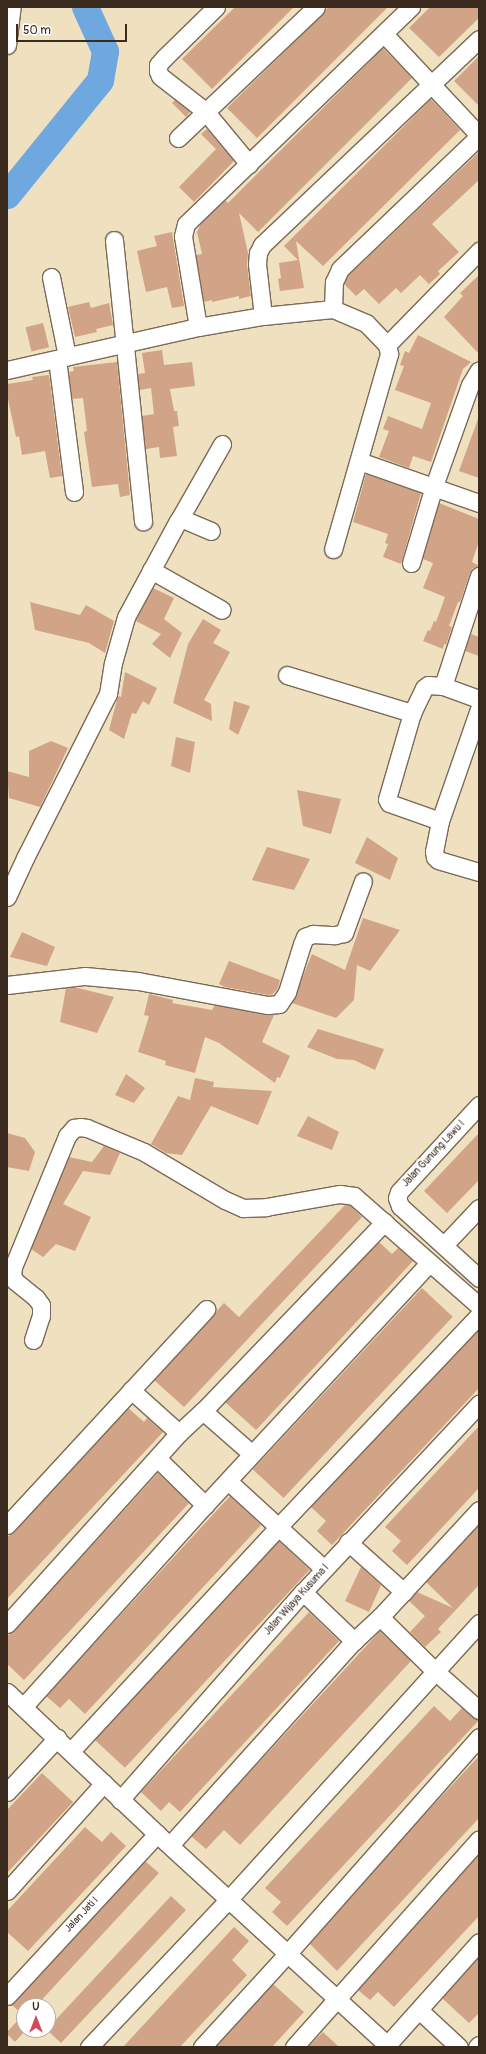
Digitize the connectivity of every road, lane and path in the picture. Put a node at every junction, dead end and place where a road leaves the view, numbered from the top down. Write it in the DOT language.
graph roads {
  1 [pos="12,7"];
  2 [pos="216,7"];
  3 [pos="316,7"];
  4 [pos="411,7"];
  5 [pos="384,34"];
  6 [pos="479,38"];
  7 [pos="7,45"];
  8 [pos="433,84"];
  9 [pos="205,111"];
  10 [pos="479,135"];
  11 [pos="178,138"];
  12 [pos="249,164"];
  13 [pos="114,240"];
  14 [pos="479,251"];
  15 [pos="51,277"];
  16 [pos="333,309"];
  17 [pos="263,316"];
  18 [pos="198,327"];
  19 [pos="125,344"];
  20 [pos="387,345"];
  21 [pos="62,358"];
  22 [pos="7,370"];
  23 [pos="479,370"];
  24 [pos="222,444"];
  25 [pos="359,461"];
  26 [pos="434,486"];
  27 [pos="74,492"];
  28 [pos="479,503"];
  29 [pos="180,518"];
  30 [pos="144,522"];
  31 [pos="211,531"];
  32 [pos="333,548"];
  33 [pos="411,562"];
  34 [pos="151,570"];
  35 [pos="479,576"];
  36 [pos="222,610"];
  37 [pos="286,675"];
  38 [pos="443,686"];
  39 [pos="479,699"];
  40 [pos="479,709"];
  41 [pos="412,713"];
  42 [pos="440,821"];
  43 [pos="479,872"];
  44 [pos="363,881"];
  45 [pos="7,897"];
  46 [pos="7,986"];
  47 [pos="479,1105"];
  48 [pos="479,1208"];
  49 [pos="384,1222"];
  50 [pos="444,1245"];
  51 [pos="13,1248"];
  52 [pos="429,1263"];
  53 [pos="479,1278"];
  54 [pos="479,1306"];
  55 [pos="206,1309"];
  56 [pos="479,1315"];
  57 [pos="33,1340"];
  58 [pos="131,1390"];
  59 [pos="479,1404"];
  60 [pos="203,1411"];
  61 [pos="179,1433"];
  62 [pos="252,1454"];
  63 [pos="158,1459"];
  64 [pos="228,1481"];
  65 [pos="205,1505"];
  66 [pos="479,1510"];
  67 [pos="7,1525"];
  68 [pos="279,1526"];
  69 [pos="348,1542"];
  70 [pos="324,1569"];
  71 [pos="302,1592"];
  72 [pos="404,1592"];
  73 [pos="380,1617"];
  74 [pos="479,1623"];
  75 [pos="7,1624"];
  76 [pos="354,1641"];
  77 [pos="435,1671"];
  78 [pos="7,1692"];
  79 [pos="23,1706"];
  80 [pos="479,1710"];
  81 [pos="57,1738"];
  82 [pos="476,1747"];
  83 [pos="71,1751"];
  84 [pos="104,1783"];
  85 [pos="7,1792"];
  86 [pos="120,1800"];
  87 [pos="479,1839"];
  88 [pos="163,1840"];
  89 [pos="7,1890"];
  90 [pos="228,1900"];
  91 [pos="479,1942"];
  92 [pos="288,1953"];
  93 [pos="7,1996"];
  94 [pos="337,1998"];
  95 [pos="419,2010"];
  96 [pos="479,2045"];
  97 [pos="386,2046"];
  98 [pos="89,2047"];
  99 [pos="202,2047"];
  100 [pos="294,2047"];
  101 [pos="459,2047"];
  102 [pos="477,2047"];
  1 -- 7 [label="street"];
  2 -- 9 [label="street"];
  3 -- 9 [label="street"];
  4 -- 5 [label="street"];
  5 -- 8 [label="street"];
  5 -- 12 [label="street"];
  6 -- 8 [label="street"];
  8 -- 10 [label="street"];
  8 -- 17 [label="street"];
  9 -- 11 [label="street"];
  9 -- 12 [label="street"];
  10 -- 16 [label="street"];
  12 -- 18 [label="street"];
  13 -- 19 [label="street"];
  14 -- 20 [label="street"];
  15 -- 21 [label="street"];
  16 -- 17 [label="street"];
  16 -- 20 [label="street"];
  17 -- 18 [label="street"];
  18 -- 19 [label="street"];
  19 -- 21 [label="street"];
  19 -- 30 [label="street"];
  20 -- 25 [label="street"];
  21 -- 22 [label="street"];
  21 -- 27 [label="street"];
  23 -- 26 [label="street"];
  24 -- 29 [label="street"];
  25 -- 26 [label="street"];
  25 -- 32 [label="street"];
  26 -- 28 [label="street"];
  26 -- 33 [label="street"];
  29 -- 31 [label="street"];
  29 -- 34 [label="street"];
  34 -- 36 [label="street"];
  34 -- 45 [label="street"];
  35 -- 38 [label="street"];
  37 -- 41 [label="street"];
  38 -- 39 [label="street"];
  38 -- 41 [label="street"];
  40 -- 42 [label="street"];
  41 -- 42 [label="street"];
  42 -- 43 [label="street"];
  44 -- 46 [label="street"];
  47 -- 50 [label="street, Jalan Gunung Lawu I"];
  48 -- 50 [label="street"];
  49 -- 51 [label="street"];
  49 -- 52 [label="street"];
  49 -- 60 [label="street"];
  50 -- 53 [label="street"];
  51 -- 57 [label="street"];
  52 -- 54 [label="street"];
  52 -- 62 [label="street"];
  55 -- 58 [label="street"];
  56 -- 68 [label="street"];
  58 -- 61 [label="street"];
  58 -- 67 [label="street"];
  59 -- 69 [label="street, Jalan Wijaya Kusuma I"];
  60 -- 61 [label="street"];
  60 -- 62 [label="street"];
  61 -- 63 [label="street"];
  62 -- 64 [label="street"];
  63 -- 65 [label="street"];
  63 -- 75 [label="street"];
  64 -- 65 [label="street"];
  64 -- 68 [label="street"];
  65 -- 79 [label="street"];
  66 -- 72 [label="street, Jalan Jati I"];
  68 -- 70 [label="street"];
  68 -- 83 [label="street"];
  69 -- 70 [label="street, Jalan Wijaya Kusuma I"];
  69 -- 72 [label="street"];
  70 -- 71 [label="street, Jalan Wijaya Kusuma I"];
  71 -- 76 [label="street"];
  71 -- 86 [label="street, Jalan Wijaya Kusuma I"];
  72 -- 73 [label="street, Jalan Jati I"];
  73 -- 76 [label="street, Jalan Jati I"];
  73 -- 77 [label="street"];
  74 -- 77 [label="street"];
  76 -- 88 [label="street, Jalan Jati I"];
  77 -- 80 [label="street"];
  77 -- 90 [label="street"];
  78 -- 79 [label="street"];
  79 -- 81 [label="street"];
  81 -- 83 [label="street"];
  81 -- 85 [label="street"];
  82 -- 92 [label="street"];
  83 -- 84 [label="street"];
  84 -- 86 [label="street"];
  84 -- 89 [label="street"];
  86 -- 88 [label="street"];
  87 -- 94 [label="street"];
  88 -- 90 [label="street"];
  88 -- 93 [label="street, Jalan Jati I"];
  90 -- 92 [label="street"];
  90 -- 98 [label="street"];
  91 -- 95 [label="street"];
  92 -- 94 [label="street"];
  92 -- 99 [label="street"];
  94 -- 97 [label="street"];
  94 -- 100 [label="street"];
  95 -- 97 [label="street"];
  95 -- 101 [label="street"];
  96 -- 102 [label="street"];
}
